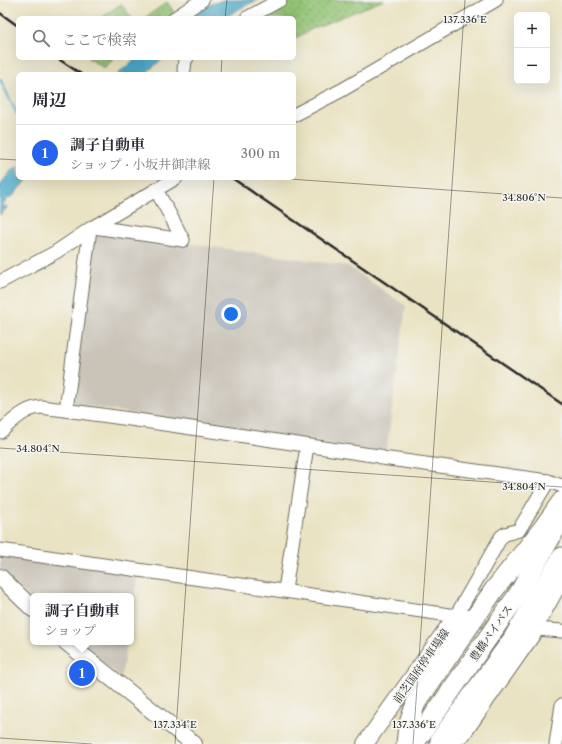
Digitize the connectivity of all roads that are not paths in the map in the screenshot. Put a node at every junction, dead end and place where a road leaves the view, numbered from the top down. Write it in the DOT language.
graph roads {
  1 [pos="202,0"];
  2 [pos="280,0"];
  3 [pos="496,0"];
  4 [pos="179,16"];
  5 [pos="251,16"];
  6 [pos="296,114"];
  7 [pos="173,180"];
  8 [pos="156,190"];
  9 [pos="92,228"];
  10 [pos="0,282"];
  11 [pos="66,410"];
  12 [pos="0,432"];
  13 [pos="307,446"];
  14 [pos="548,481"];
  15 [pos="562,486"];
  16 [pos="562,501"];
  17 [pos="562,517"];
  18 [pos="562,529"];
  19 [pos="0,550"];
  20 [pos="562,557"];
  21 [pos="0,577"];
  22 [pos="562,578"];
  23 [pos="285,590"];
  24 [pos="30,607"];
  25 [pos="462,617"];
  26 [pos="533,625"];
  27 [pos="562,632"];
  28 [pos="70,645"];
  29 [pos="562,705"];
  30 [pos="439,742"];
  31 [pos="194,744"];
  32 [pos="365,744"];
  33 [pos="406,744"];
  34 [pos="414,744"];
  35 [pos="421,744"];
  36 [pos="556,744"];
  1 -- 4 [label="street"];
  2 -- 5 [label="street"];
  3 -- 6 [label="street"];
  7 -- 8 [label="street"];
  8 -- 9 [label="street"];
  8 -- 9 [label="street"];
  9 -- 10 [label="street"];
  9 -- 11 [label="street"];
  11 -- 12 [label="street"];
  11 -- 13 [label="street"];
  13 -- 14 [label="street"];
  13 -- 23 [label="street"];
  14 -- 15 [label="street"];
  14 -- 25 [label="street"];
  16 -- 33 [label="highway"];
  17 -- 34 [label="highway, 豊橋バイパス"];
  18 -- 35 [label="highway, 豊橋バイパス"];
  19 -- 23 [label="street"];
  20 -- 30 [label="highway"];
  21 -- 24 [label="main road"];
  22 -- 26 [label="main road"];
  23 -- 25 [label="street"];
  25 -- 32 [label="main road, 前芝国府停車場線"];
  26 -- 27 [label="street"];
  26 -- 30 [label="main road"];
  28 -- 31 [label="main road"];
  29 -- 36 [label="street"];
}
